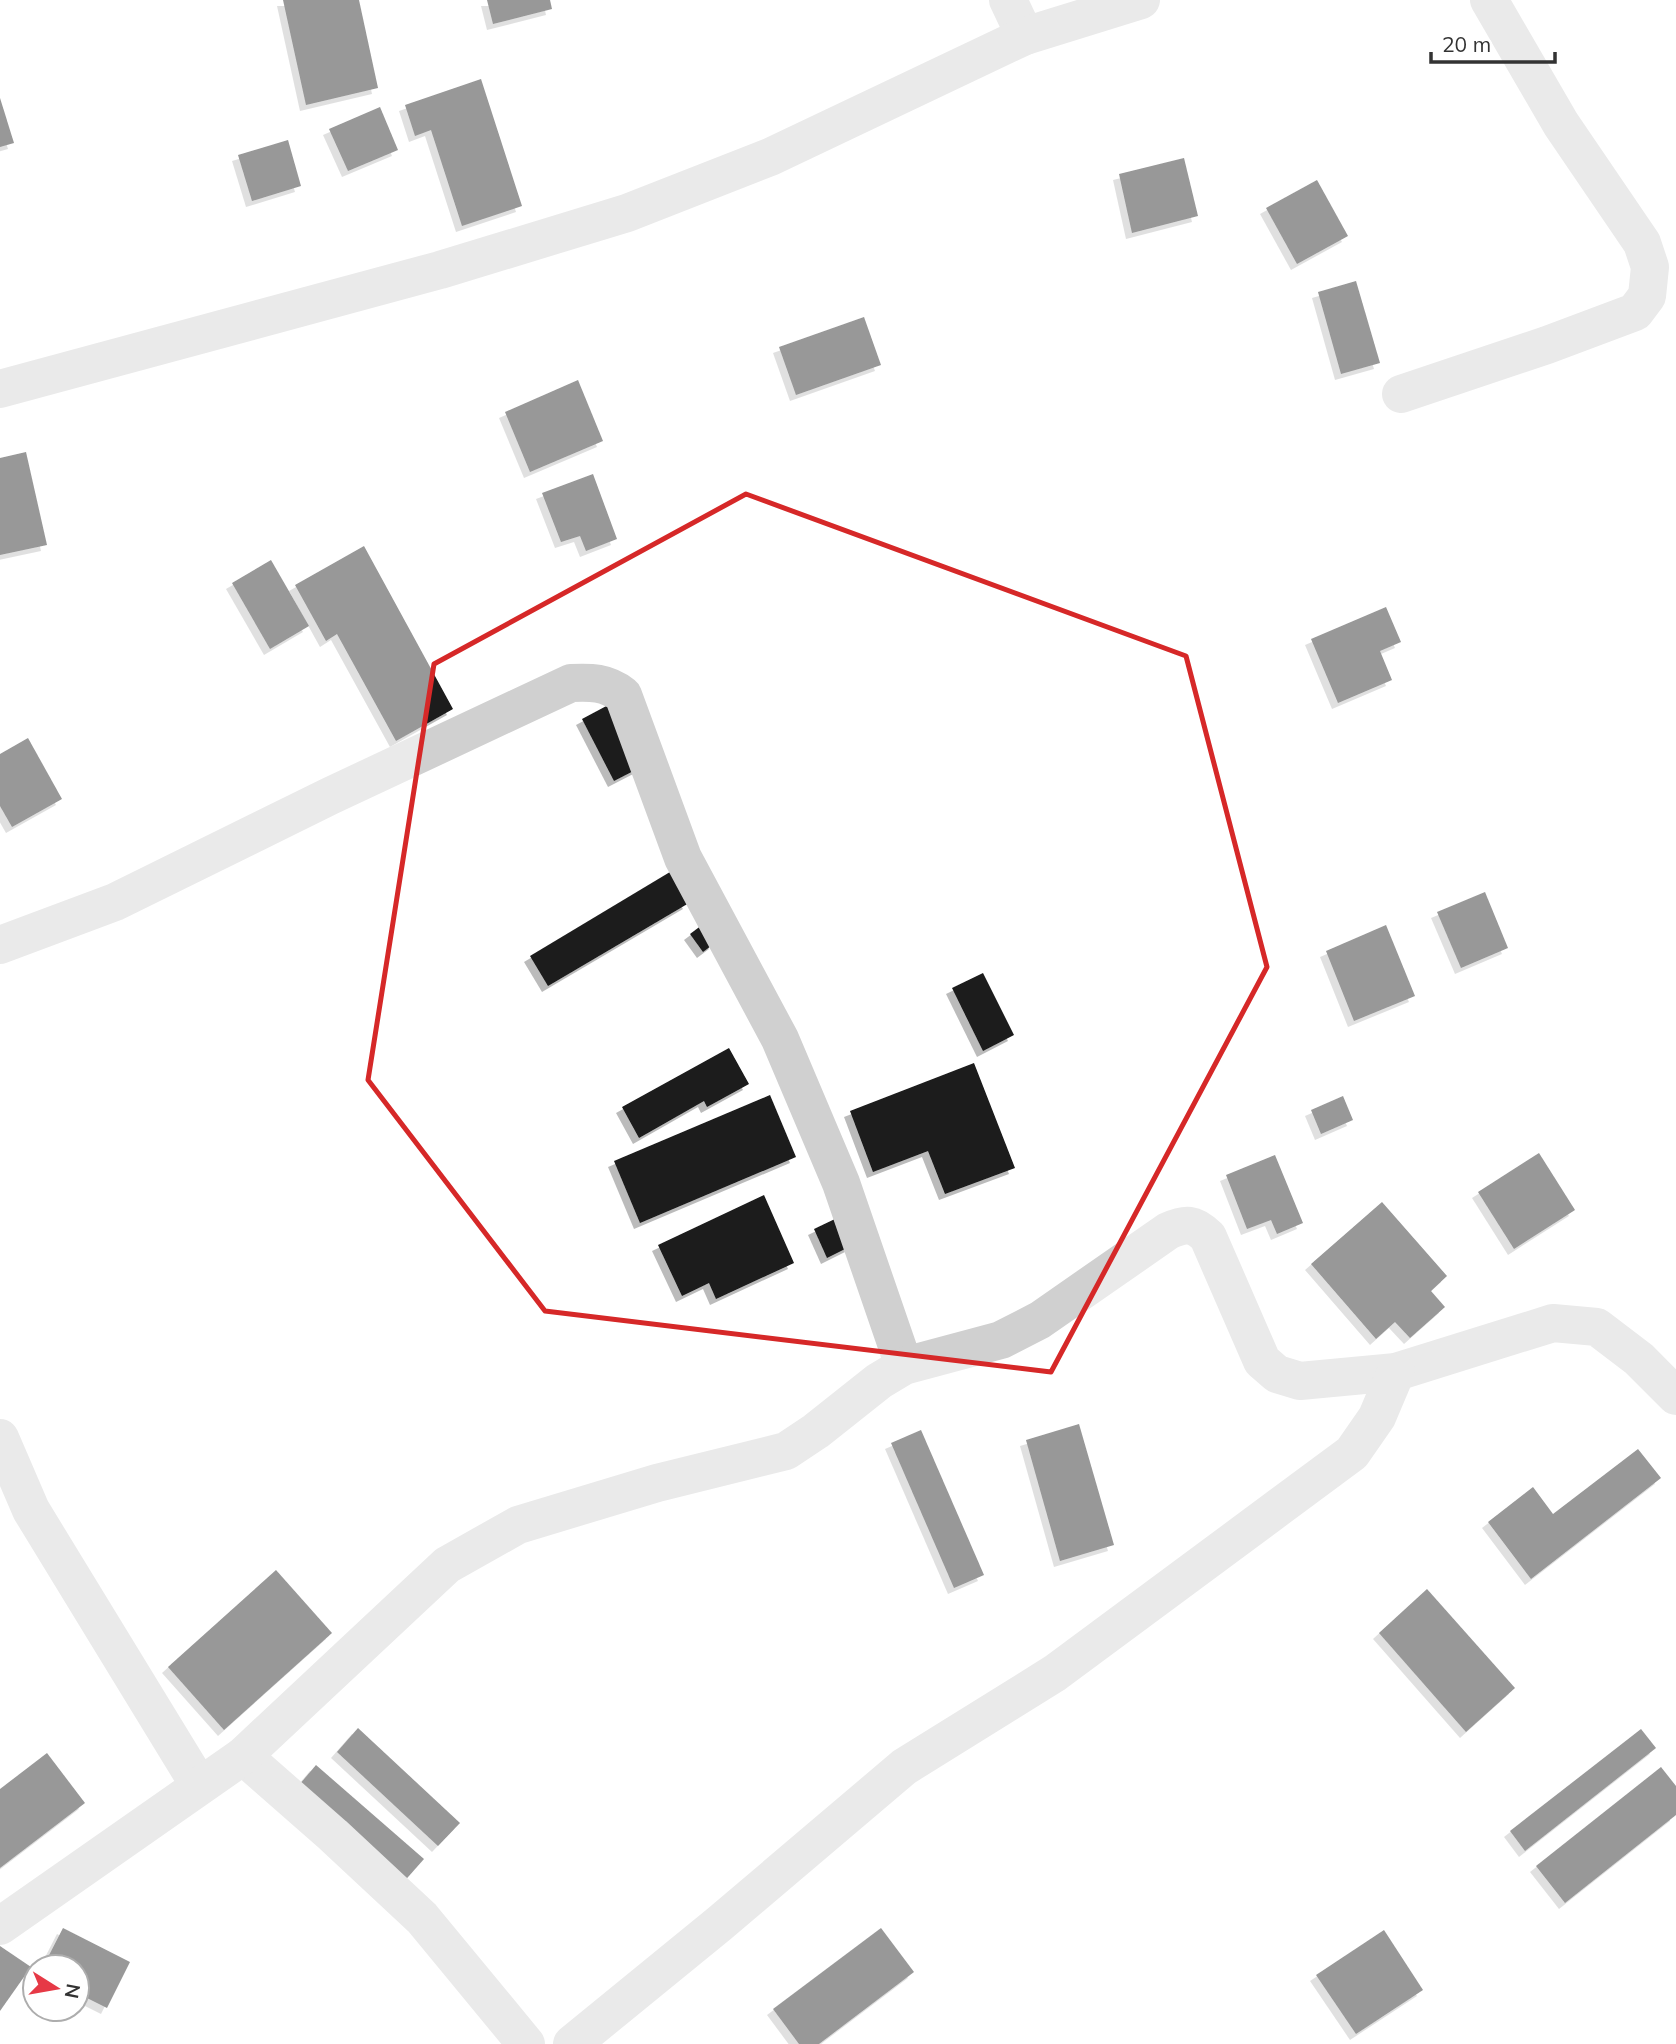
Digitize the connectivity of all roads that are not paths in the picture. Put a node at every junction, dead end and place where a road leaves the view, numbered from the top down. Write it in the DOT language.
graph roads {
  1 [pos="1008,0"];
  2 [pos="1140,0"];
  3 [pos="1489,0"];
  4 [pos="1025,36"];
  5 [pos="1661,292"];
  6 [pos="0,388"];
  7 [pos="1401,394"];
  8 [pos="0,945"];
  9 [pos="904,1366"];
  10 [pos="1396,1372"];
  11 [pos="1676,1395"];
  12 [pos="0,1438"];
  13 [pos="243,1756"];
  14 [pos="200,1785"];
  15 [pos="0,1926"];
  16 [pos="526,2044"];
  17 [pos="572,2044"];
  1 -- 4 [label="street"];
  2 -- 4 [label="street"];
  3 -- 5 [label="street"];
  4 -- 6 [label="street"];
  5 -- 7 [label="street"];
  8 -- 9 [label="street"];
  9 -- 10 [label="street"];
  9 -- 13 [label="street"];
  10 -- 11 [label="street"];
  10 -- 17 [label="street"];
  12 -- 14 [label="street"];
  13 -- 14 [label="street"];
  13 -- 16 [label="street"];
  14 -- 15 [label="street"];
}
